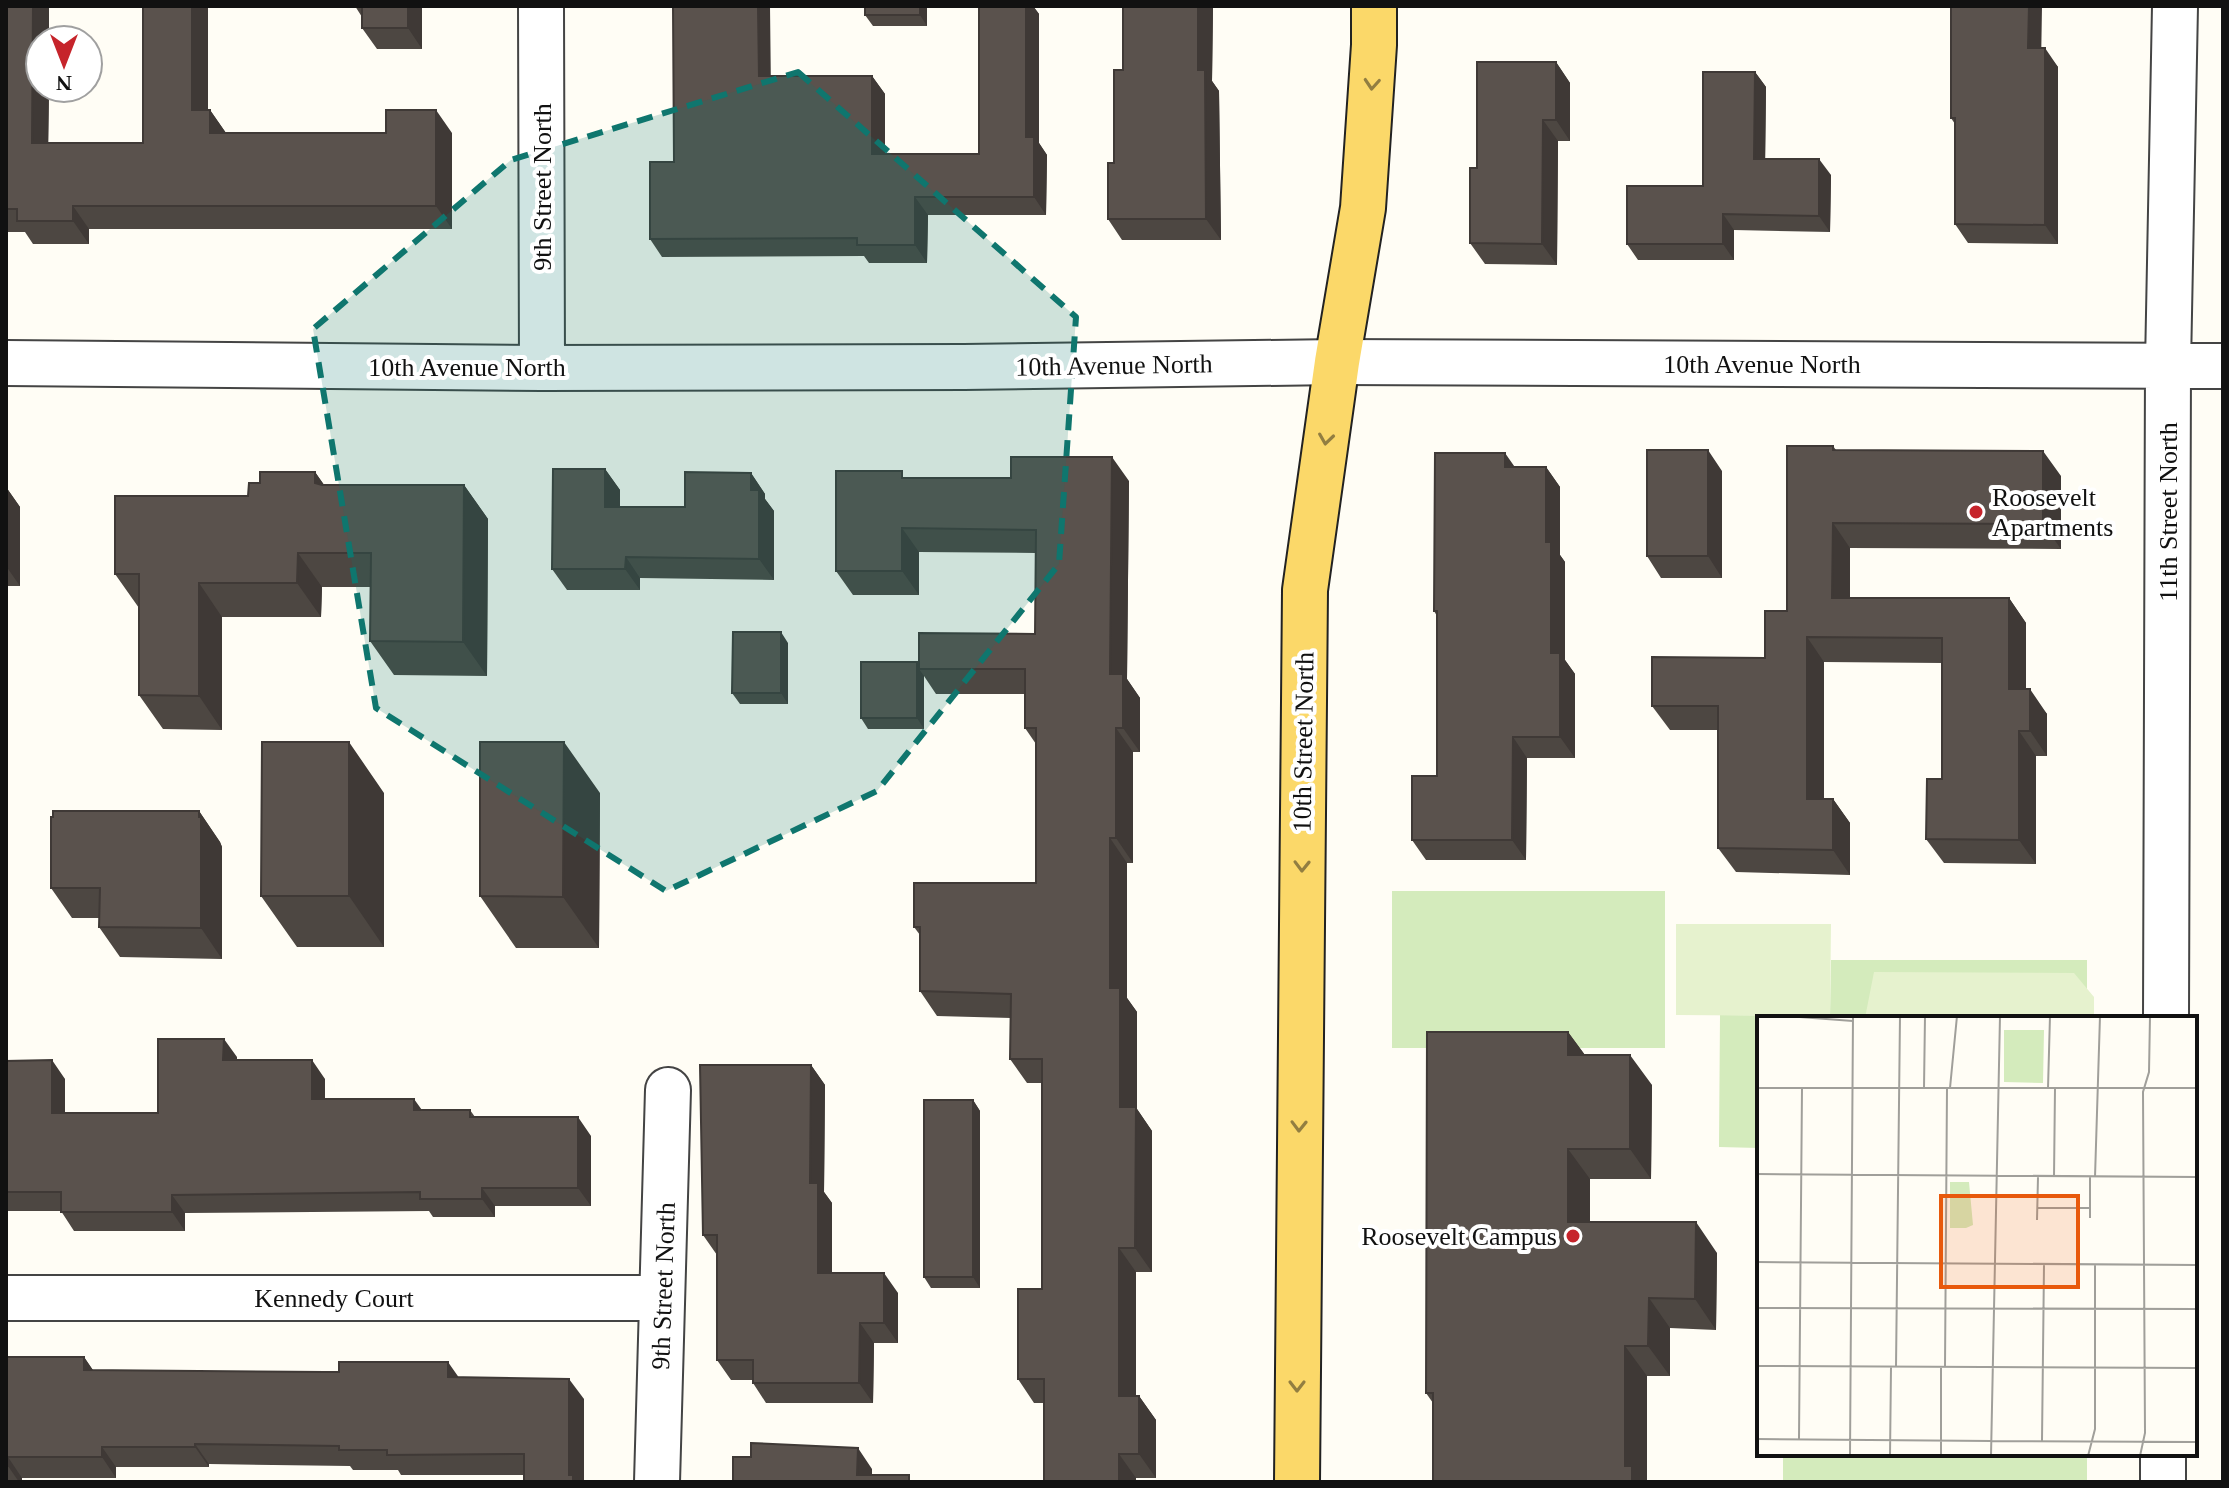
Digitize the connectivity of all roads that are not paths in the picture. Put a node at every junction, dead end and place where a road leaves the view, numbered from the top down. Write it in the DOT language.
graph roads {
  1 [pos="541,6"];
  2 [pos="1374,6"];
  3 [pos="2175,6"];
  4 [pos="1337,362"];
  5 [pos="6,363"];
  6 [pos="2168,365"];
  7 [pos="2223,366"];
  8 [pos="542,368"];
  9 [pos="2166,1016"];
  10 [pos="668,1090"];
  11 [pos="6,1298"];
  12 [pos="662,1298"];
  13 [pos="2163,1456"];
  14 [pos="657,1482"];
  15 [pos="1297,1482"];
  16 [pos="2163,1482"];
  1 -- 8 [label="street, 9th Street North"];
  2 -- 4 [label="main road, 10th Street North, one-way"];
  3 -- 6 [label="street, 11th Street North"];
  4 -- 6 [label="street, 10th Avenue North"];
  4 -- 8 [label="street, 10th Avenue North"];
  4 -- 15 [label="main road, 10th Street North, one-way"];
  5 -- 8 [label="street, 10th Avenue North"];
  6 -- 7 [label="street, 10th Avenue North"];
  6 -- 9 [label="street, 11th Street North"];
  10 -- 12 [label="street, 9th Street North"];
  11 -- 12 [label="street, Kennedy Court"];
  12 -- 14 [label="street, 9th Street North"];
  13 -- 16 [label="street"];
}
